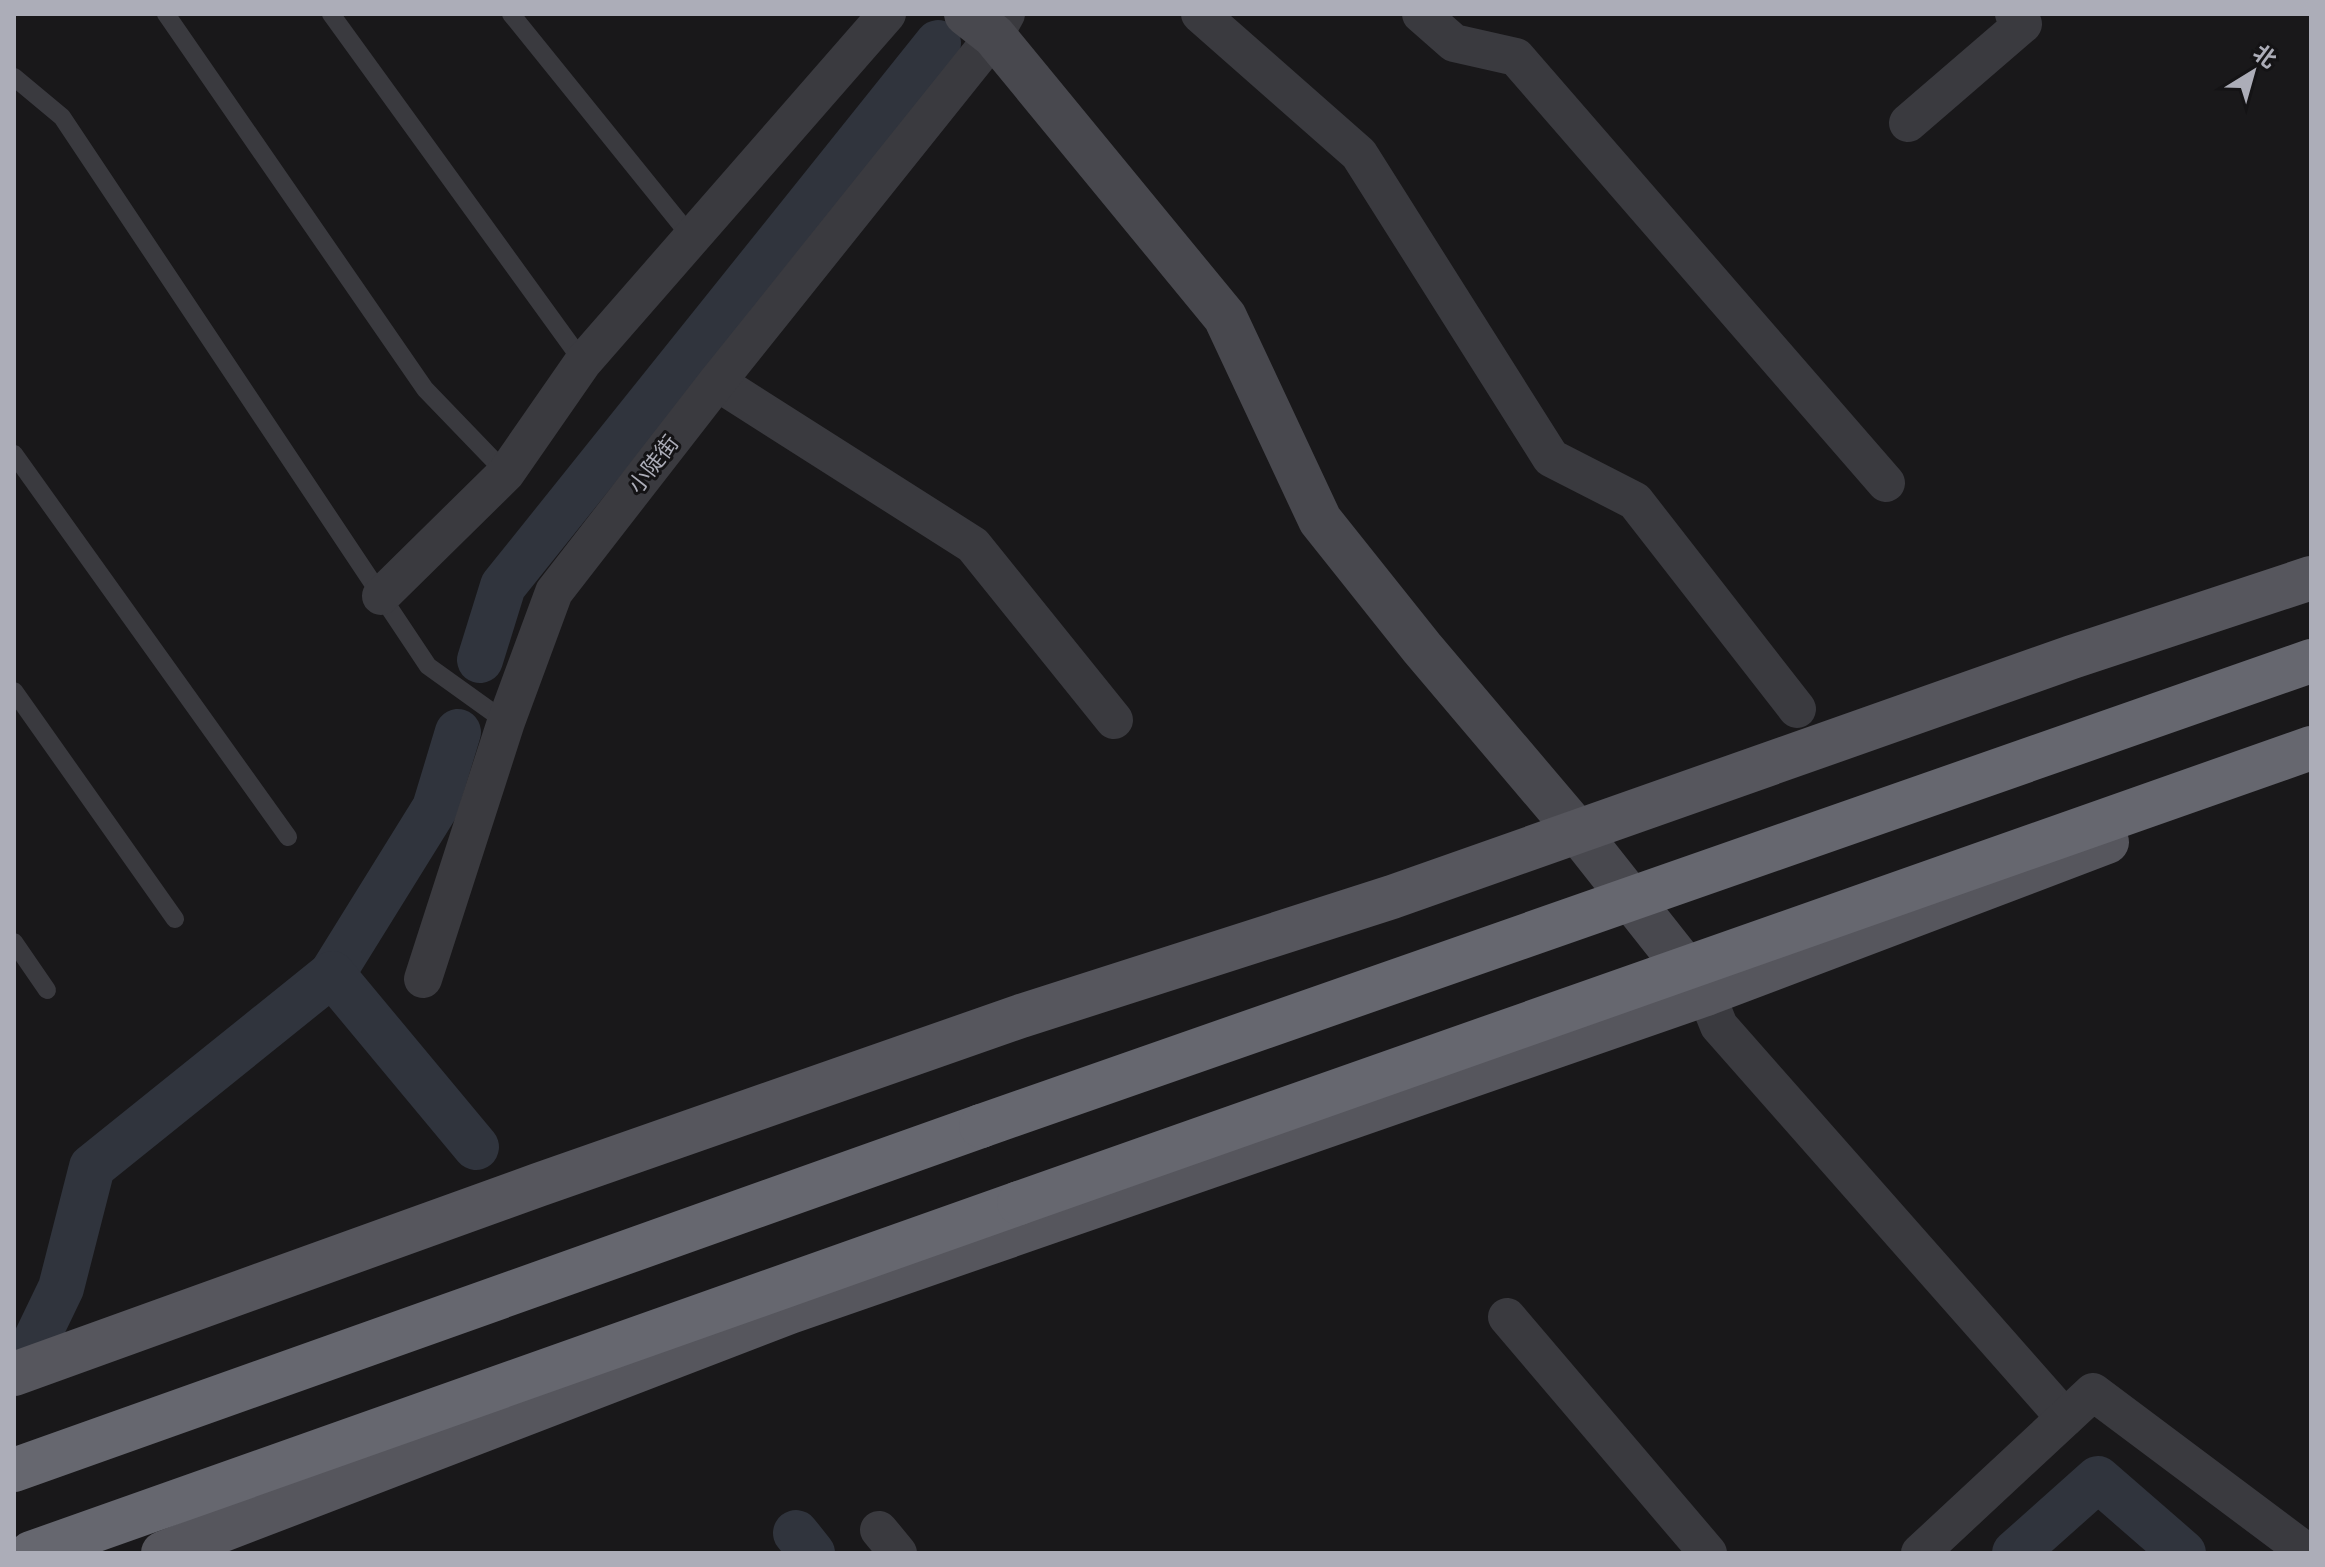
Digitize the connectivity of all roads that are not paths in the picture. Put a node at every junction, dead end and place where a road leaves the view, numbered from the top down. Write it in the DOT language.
graph roads {
  1 [pos="166,14"];
  2 [pos="331,14"];
  3 [pos="511,14"];
  4 [pos="887,14"];
  5 [pos="1200,14"];
  6 [pos="1421,14"];
  7 [pos="2014,14"];
  8 [pos="989,21"];
  9 [pos="14,77"];
  10 [pos="1908,123"];
  11 [pos="692,238"];
  12 [pos="583,362"];
  13 [pos="717,382"];
  14 [pos="14,454"];
  15 [pos="506,473"];
  16 [pos="1886,483"];
  17 [pos="2311,578"];
  18 [pos="381,596"];
  19 [pos="2311,650"];
  20 [pos="2311,661"];
  21 [pos="2255,681"];
  22 [pos="14,691"];
  23 [pos="1797,709"];
  24 [pos="1114,720"];
  25 [pos="506,722"];
  26 [pos="2311,748"];
  27 [pos="2311,764"];
  28 [pos="1578,832"];
  29 [pos="288,837"];
  30 [pos="175,919"];
  31 [pos="14,942"];
  32 [pos="423,979"];
  33 [pos="47,990"];
  34 [pos="1706,994"];
  35 [pos="1507,1317"];
  36 [pos="14,1374"];
  37 [pos="2065,1418"];
  38 [pos="14,1470"];
  39 [pos="31,1553"];
  40 [pos="163,1553"];
  41 [pos="1708,1553"];
  42 [pos="1920,1553"];
  43 [pos="2308,1553"];
  1 -- 15 [label="lane"];
  2 -- 12 [label="lane"];
  3 -- 11 [label="lane"];
  4 -- 11 [label="street"];
  5 -- 23 [label="street"];
  6 -- 16 [label="street"];
  7 -- 10 [label="street"];
  8 -- 13 [label="street, 小陡街"];
  8 -- 28 [label="street"];
  9 -- 18 [label="lane"];
  11 -- 12 [label="street"];
  12 -- 15 [label="street"];
  13 -- 24 [label="street"];
  13 -- 25 [label="street, 小陡街"];
  14 -- 29 [label="lane"];
  15 -- 18 [label="street"];
  17 -- 28 [label="main road"];
  18 -- 25 [label="lane"];
  19 -- 21 [label="highway, bridge"];
  20 -- 21 [label="highway, bridge"];
  21 -- 38 [label="highway, bridge"];
  22 -- 30 [label="lane"];
  25 -- 32 [label="street, 小陡街"];
  26 -- 39 [label="highway, bridge"];
  27 -- 34 [label="main road"];
  28 -- 34 [label="street"];
  28 -- 36 [label="main road"];
  31 -- 33 [label="lane"];
  34 -- 37 [label="street"];
  34 -- 40 [label="main road"];
  35 -- 41 [label="street"];
  37 -- 42 [label="street"];
  37 -- 43 [label="street"];
}
